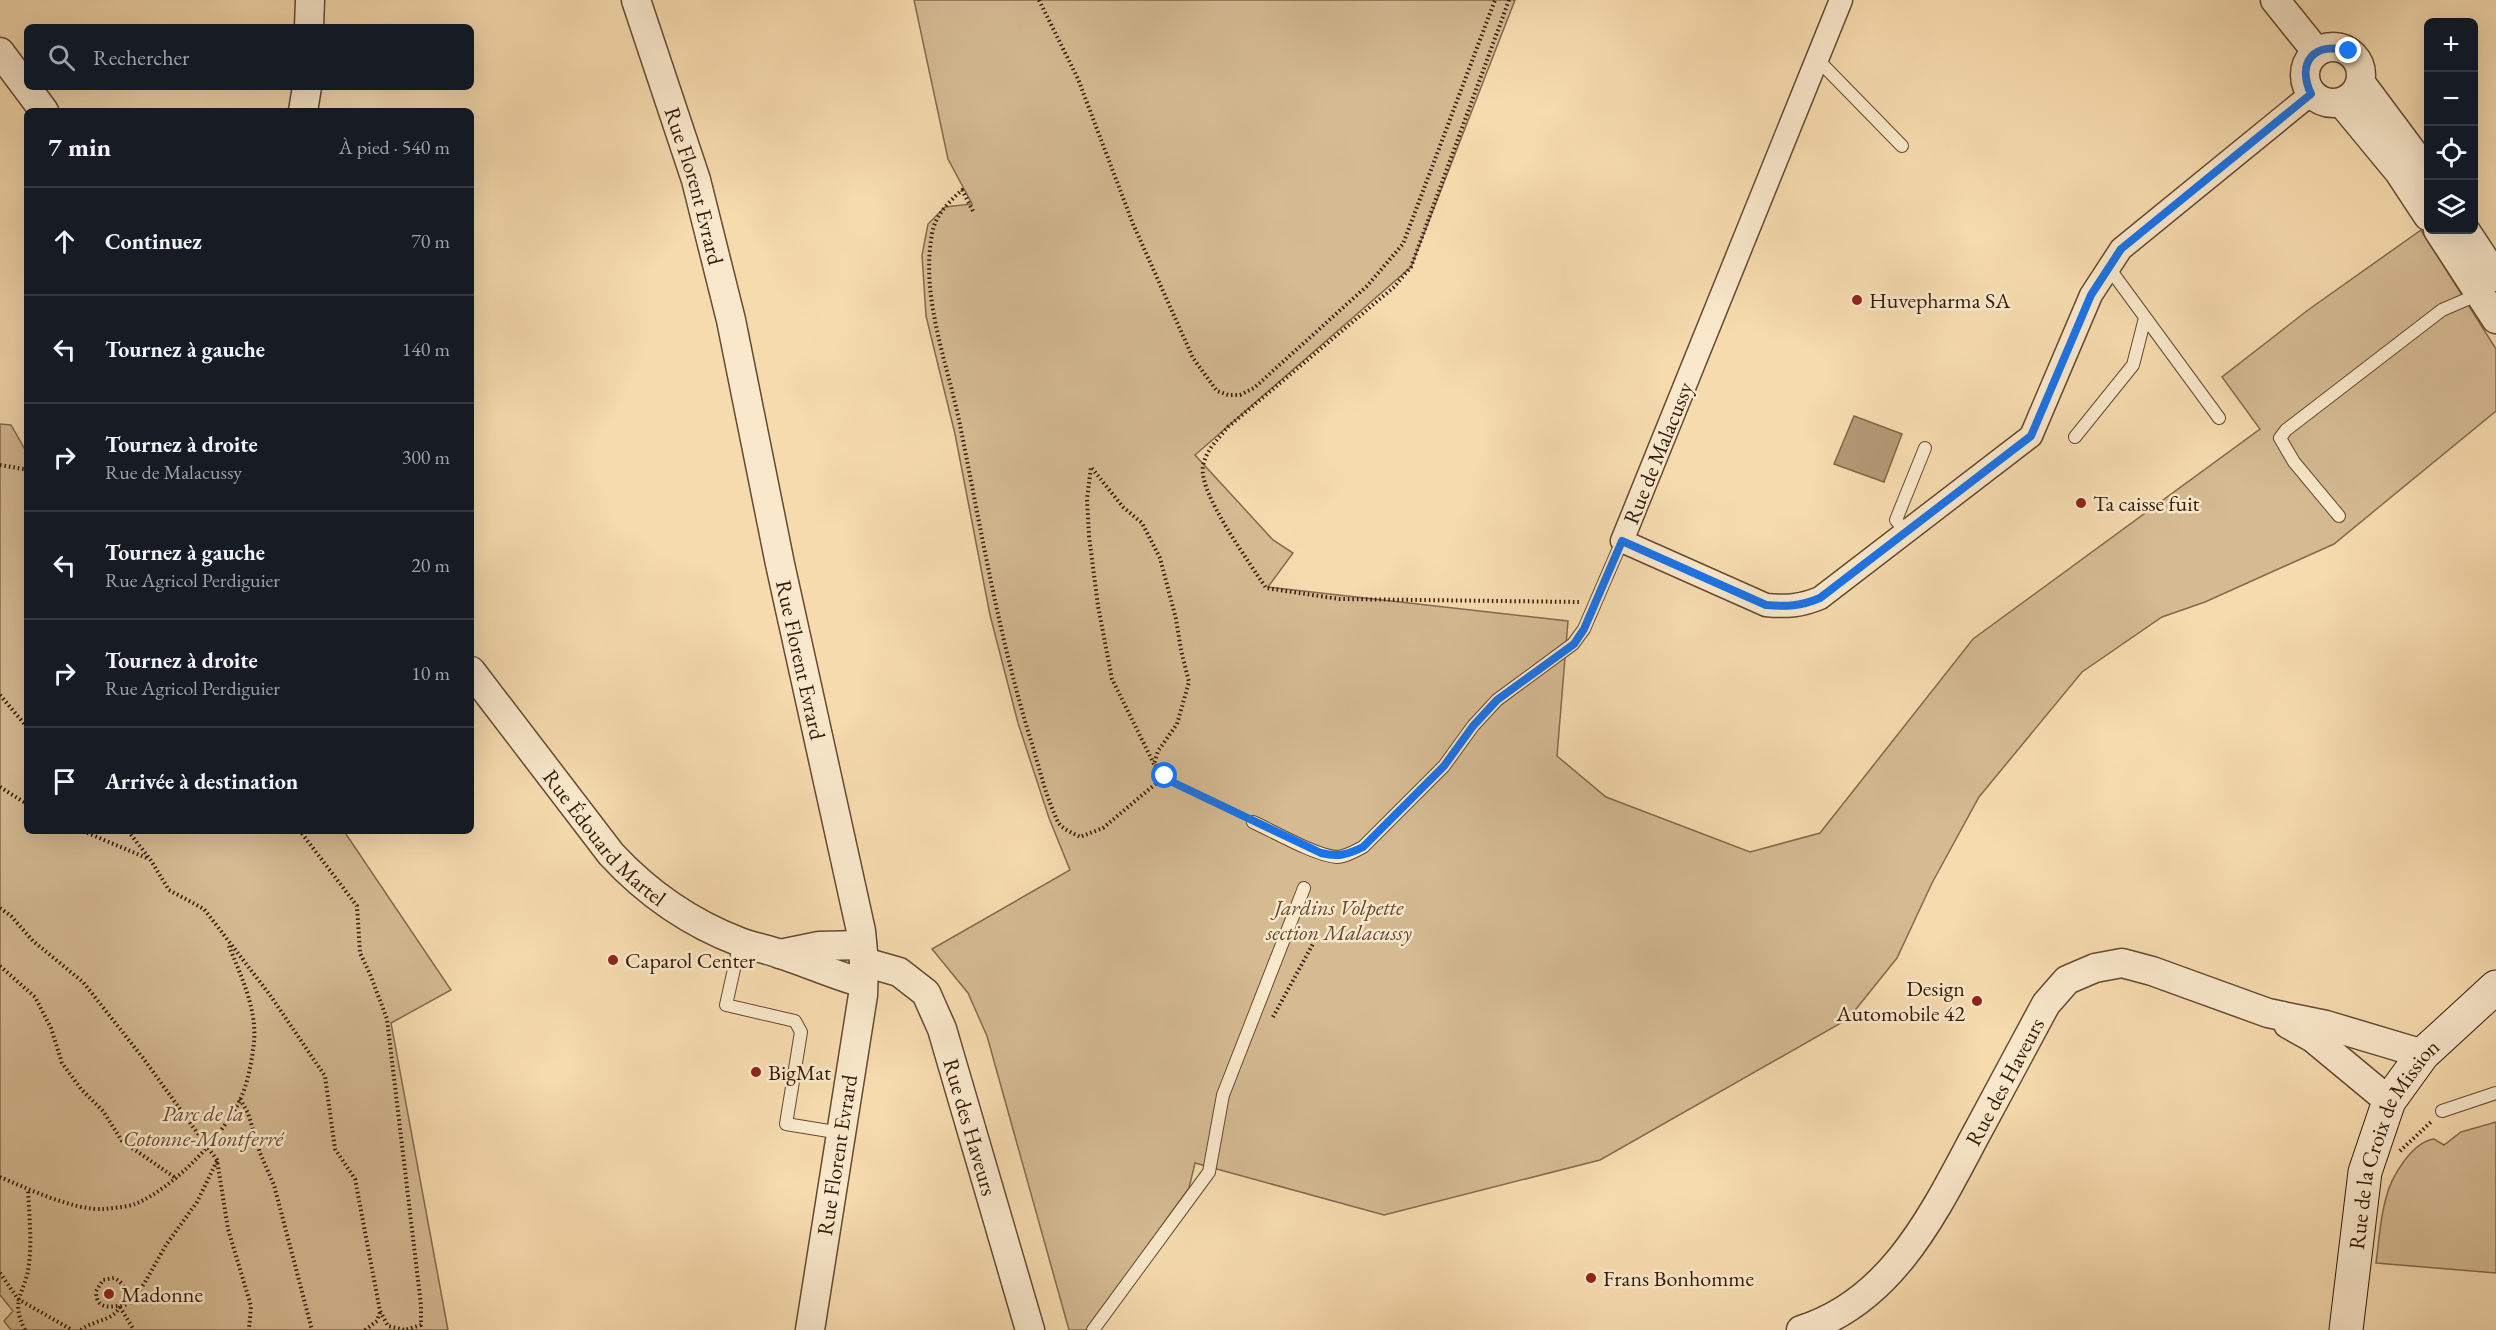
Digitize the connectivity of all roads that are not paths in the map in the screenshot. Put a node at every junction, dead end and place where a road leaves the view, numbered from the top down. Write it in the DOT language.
graph roads {
  1 [pos="310,0"];
  2 [pos="636,0"];
  3 [pos="1841,0"];
  4 [pos="2275,0"];
  5 [pos="309,24"];
  6 [pos="2316,51"];
  7 [pos="0,52"];
  8 [pos="1817,59"];
  9 [pos="24,84"];
  10 [pos="28,90"];
  11 [pos="306,90"];
  12 [pos="2352,93"];
  13 [pos="2311,94"];
  14 [pos="42,108"];
  15 [pos="304,108"];
  16 [pos="1902,146"];
  17 [pos="2424,169"];
  18 [pos="2424,210"];
  19 [pos="2442,234"];
  20 [pos="2467,234"];
  21 [pos="2109,268"];
  22 [pos="2491,285"];
  23 [pos="2145,318"];
  24 [pos="2496,319"];
  25 [pos="2219,418"];
  26 [pos="2075,437"];
  27 [pos="1925,448"];
  28 [pos="2339,516"];
  29 [pos="1905,531"];
  30 [pos="1622,541"];
  31 [pos="474,675"];
  32 [pos="1253,822"];
  33 [pos="1304,888"];
  34 [pos="740,942"];
  35 [pos="780,954"];
  36 [pos="863,963"];
  37 [pos="2496,987"];
  38 [pos="2268,1013"];
  39 [pos="2423,1054"];
  40 [pos="2496,1094"];
  41 [pos="2389,1101"];
  42 [pos="2442,1112"];
  43 [pos="841,1133"];
  44 [pos="810,1330"];
  45 [pos="1030,1330"];
  46 [pos="1093,1330"];
  47 [pos="1801,1330"];
  48 [pos="2346,1330"];
  1 -- 5 [label="street"];
  2 -- 36 [label="street, Rue Florent Evrard"];
  3 -- 8 [label="street, Rue de Malacussy"];
  4 -- 6 [label="street"];
  6 -- 12 [label="street"];
  6 -- 13 [label="street"];
  7 -- 9 [label="street"];
  8 -- 16 [label="lane"];
  8 -- 30 [label="street, Rue de Malacussy"];
  10 -- 14 [label="street"];
  11 -- 15 [label="street"];
  12 -- 13 [label="street"];
  12 -- 17 [label="street"];
  12 -- 18 [label="street"];
  13 -- 21 [label="street, Rue de Malacussy"];
  19 -- 22 [label="street"];
  20 -- 22 [label="street"];
  21 -- 23 [label="lane"];
  21 -- 29 [label="street, Rue de Malacussy"];
  22 -- 24 [label="street"];
  22 -- 28 [label="lane"];
  23 -- 25 [label="lane"];
  23 -- 26 [label="lane"];
  27 -- 29 [label="lane"];
  29 -- 30 [label="street, Rue de Malacussy"];
  30 -- 32 [label="lane"];
  31 -- 34 [label="street, Rue Édouard Martel"];
  33 -- 46 [label="lane"];
  34 -- 35 [label="street, Rue Édouard Martel"];
  34 -- 43 [label="lane"];
  35 -- 36 [label="street, Rue Édouard Martel"];
  35 -- 36 [label="street, Rue Édouard Martel"];
  36 -- 43 [label="street, Rue Florent Evrard"];
  36 -- 45 [label="street, Rue des Haveurs"];
  37 -- 39 [label="main road, Rue de la Croix de Mission"];
  38 -- 39 [label="street, Rue des Haveurs"];
  38 -- 41 [label="street, Rue des Haveurs"];
  38 -- 47 [label="street, Rue des Haveurs"];
  39 -- 41 [label="main road, Rue de la Croix de Mission"];
  40 -- 42 [label="lane"];
  41 -- 48 [label="main road, Rue de la Croix de Mission"];
  43 -- 44 [label="street, Rue Florent Evrard"];
}
